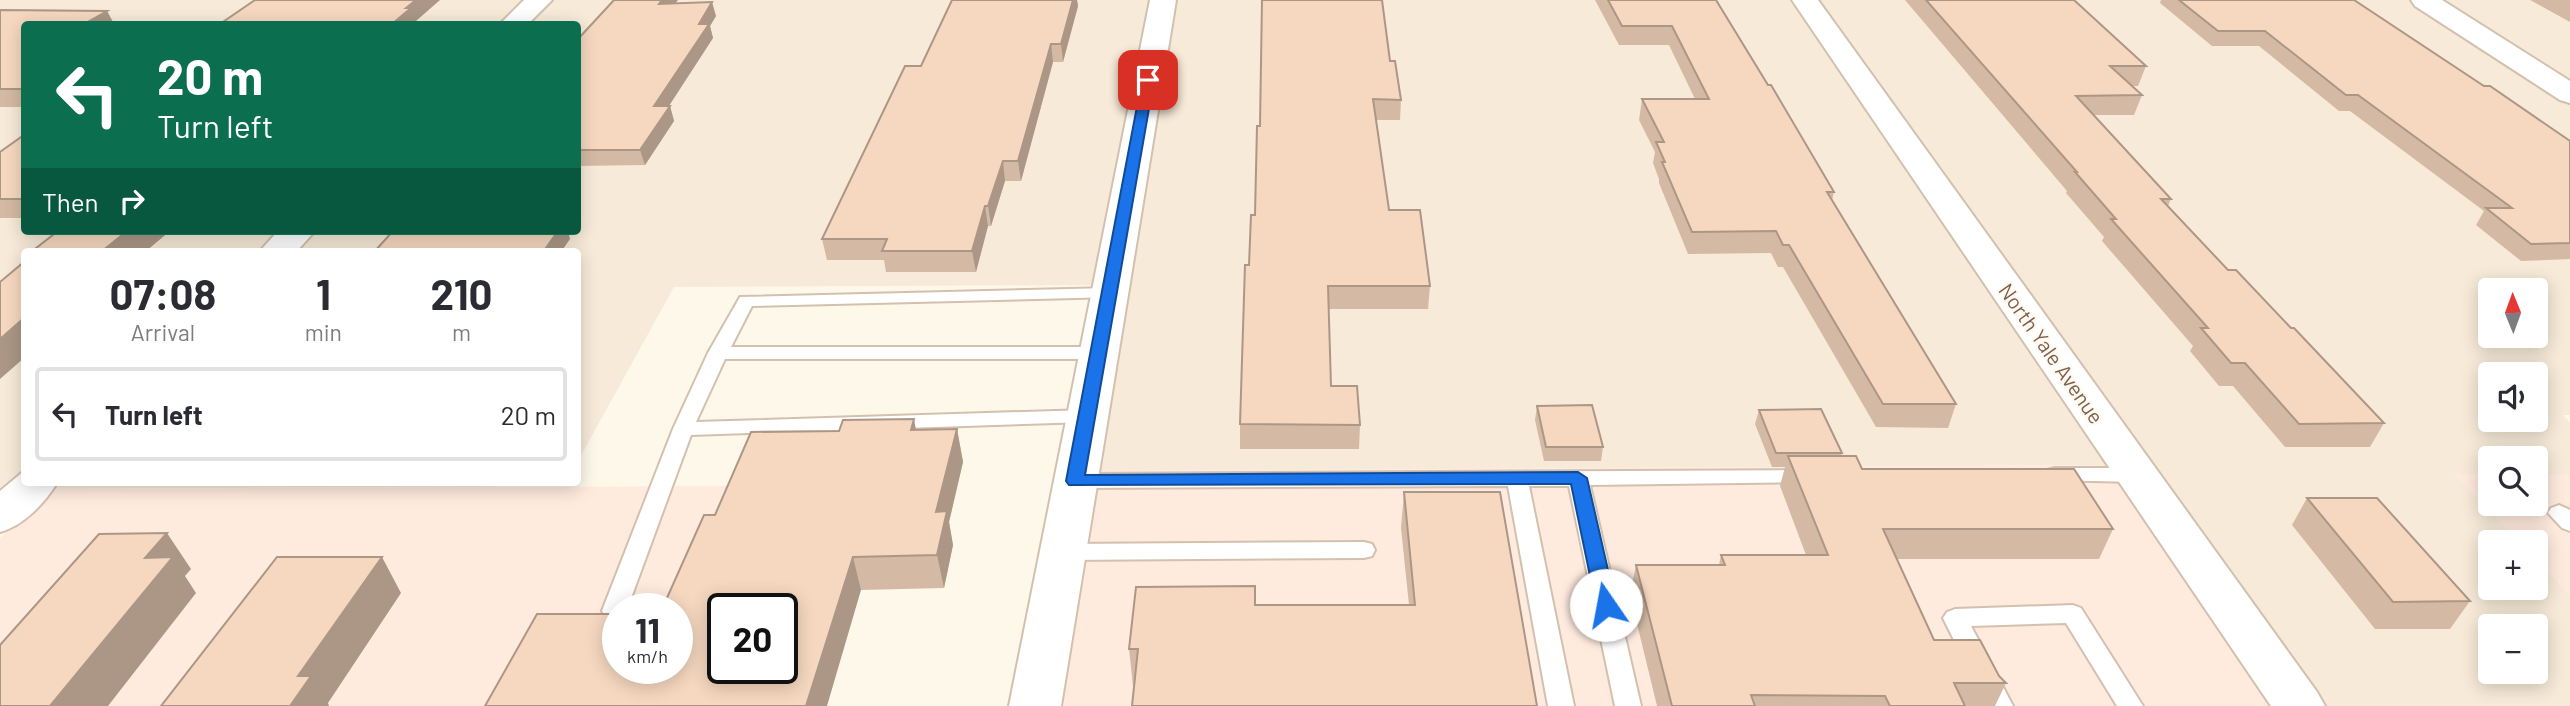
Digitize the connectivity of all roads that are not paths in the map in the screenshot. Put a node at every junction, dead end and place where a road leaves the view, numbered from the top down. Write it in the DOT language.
graph roads {
  1 [pos="539,0"];
  2 [pos="1163,0"];
  3 [pos="1805,0"];
  4 [pos="2424,0"];
  5 [pos="516,21"];
  6 [pos="2570,94"];
  7 [pos="294,235"];
  8 [pos="280,248"];
  9 [pos="1110,293"];
  10 [pos="718,353"];
  11 [pos="1099,353"];
  12 [pos="1087,416"];
  13 [pos="683,429"];
  14 [pos="2137,475"];
  15 [pos="2040,476"];
  16 [pos="1830,477"];
  17 [pos="1578,478"];
  18 [pos="1517,479"];
  19 [pos="1075,481"];
  20 [pos="32,486"];
  21 [pos="0,517"];
  22 [pos="1364,550"];
  23 [pos="1063,552"];
  24 [pos="621,593"];
  25 [pos="1035,706"];
  26 [pos="1561,706"];
  27 [pos="1628,706"];
  28 [pos="2000,706"];
  29 [pos="2130,706"];
  30 [pos="2299,706"];
  1 -- 5 [label="street"];
  2 -- 9 [label="street"];
  3 -- 14 [label="street, North Yale Avenue"];
  4 -- 6 [label="street"];
  7 -- 8 [label="street"];
  9 -- 10 [label="lane"];
  9 -- 11 [label="street"];
  10 -- 11 [label="lane"];
  10 -- 13 [label="lane"];
  11 -- 12 [label="street"];
  12 -- 13 [label="lane"];
  12 -- 19 [label="street"];
  13 -- 24 [label="lane"];
  14 -- 15 [label="lane"];
  14 -- 30 [label="street, North Yale Avenue"];
  16 -- 17 [label="lane"];
  17 -- 18 [label="lane"];
  17 -- 27 [label="lane"];
  18 -- 19 [label="lane"];
  18 -- 26 [label="lane"];
  19 -- 23 [label="street"];
  20 -- 21 [label="street"];
  22 -- 23 [label="lane"];
  23 -- 25 [label="street"];
  28 -- 29 [label="lane"];
}
